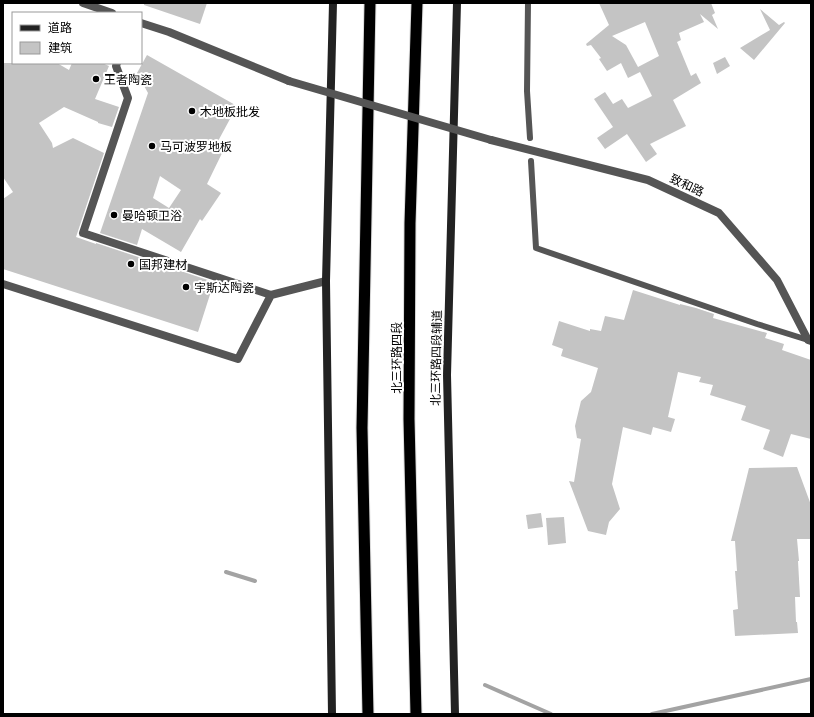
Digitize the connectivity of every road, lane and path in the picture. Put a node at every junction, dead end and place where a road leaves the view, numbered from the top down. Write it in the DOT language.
graph roads {
  1 [pos="82,3"];
  2 [pos="333,3"];
  3 [pos="370,3"];
  4 [pos="417,3"];
  5 [pos="457,3"];
  6 [pos="528,3"];
  7 [pos="109,12"];
  8 [pos="142,23"];
  9 [pos="117,64"];
  10 [pos="530,138"];
  11 [pos="531,161"];
  12 [pos="326,282"];
  13 [pos="3,284"];
  14 [pos="271,295"];
  15 [pos="810,341"];
  16 [pos="332,714"];
  17 [pos="368,714"];
  18 [pos="416,714"];
  19 [pos="455,714"];
  1 -- 7 [label="street"];
  2 -- 12 [label="main road"];
  3 -- 17 [label="highway"];
  4 -- 18 [label="highway, 北三环路四段"];
  5 -- 19 [label="main road, 北三环路四段辅道"];
  6 -- 10 [label="lane"];
  8 -- 15 [label="street, 致和路, bridge"];
  9 -- 14 [label="street"];
  11 -- 15 [label="lane"];
  12 -- 14 [label="street"];
  12 -- 16 [label="main road"];
  13 -- 14 [label="street"];
}
